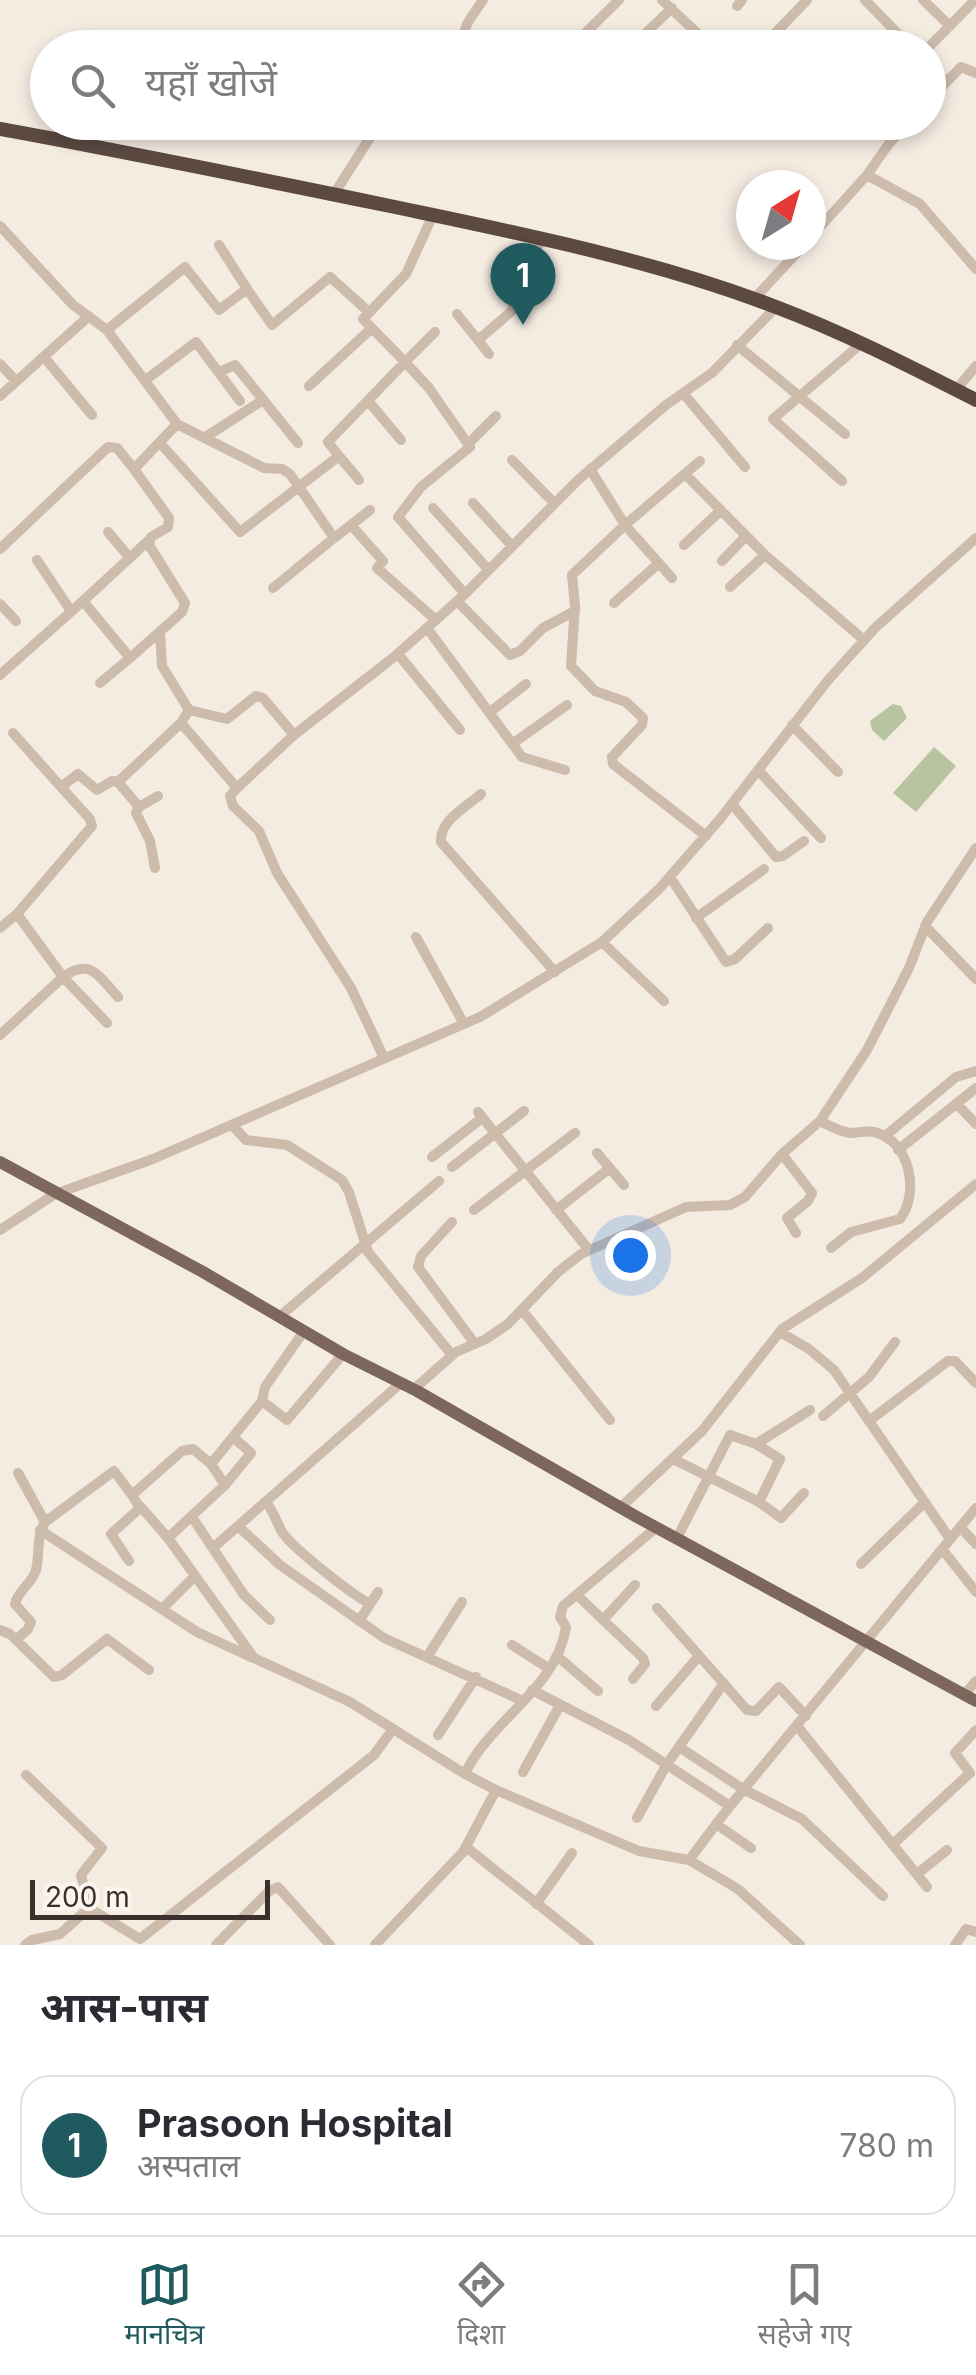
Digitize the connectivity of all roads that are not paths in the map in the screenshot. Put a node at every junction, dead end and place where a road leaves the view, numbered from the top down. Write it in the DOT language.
graph roads {
  1 [pos="483,0"];
  2 [pos="619,0"];
  3 [pos="807,0"];
  4 [pos="865,0"];
  5 [pos="922,0"];
  6 [pos="976,0"];
  7 [pos="667,4"];
  8 [pos="950,26"];
  9 [pos="465,30"];
  10 [pos="588,30"];
  11 [pos="645,30"];
  12 [pos="695,30"];
  13 [pos="779,30"];
  14 [pos="894,30"];
  15 [pos="946,30"];
  16 [pos="976,73"];
  17 [pos="946,82"];
  18 [pos="2,134"];
  19 [pos="30,139"];
  20 [pos="35,140"];
  21 [pos="368,140"];
  22 [pos="893,140"];
  23 [pos="868,175"];
  24 [pos="334,194"];
  25 [pos="433,215"];
  26 [pos="826,221"];
  27 [pos="0,226"];
  28 [pos="542,238"];
  29 [pos="219,245"];
  30 [pos="790,260"];
  31 [pos="976,270"];
  32 [pos="248,290"];
  33 [pos="754,300"];
  34 [pos="776,307"];
  35 [pos="369,312"];
  36 [pos="458,314"];
  37 [pos="90,316"];
  38 [pos="372,328"];
  39 [pos="106,330"];
  40 [pos="435,332"];
  41 [pos="478,340"];
  42 [pos="862,343"];
  43 [pos="738,345"];
  44 [pos="490,354"];
  45 [pos="44,356"];
  46 [pos="406,362"];
  47 [pos="0,364"];
  48 [pos="976,366"];
  49 [pos="220,372"];
  50 [pos="15,380"];
  51 [pos="146,380"];
  52 [pos="309,386"];
  53 [pos="956,390"];
  54 [pos="683,393"];
  55 [pos="799,395"];
  56 [pos="0,396"];
  57 [pos="240,400"];
  58 [pos="263,400"];
  59 [pos="976,400"];
  60 [pos="369,402"];
  61 [pos="92,416"];
  62 [pos="496,416"];
  63 [pos="177,424"];
  64 [pos="844,434"];
  65 [pos="204,438"];
  66 [pos="400,440"];
  67 [pos="160,442"];
  68 [pos="470,442"];
  69 [pos="298,444"];
  70 [pos="339,456"];
  71 [pos="512,460"];
  72 [pos="700,461"];
  73 [pos="745,467"];
  74 [pos="590,469"];
  75 [pos="134,470"];
  76 [pos="685,474"];
  77 [pos="360,480"];
  78 [pos="842,481"];
  79 [pos="298,489"];
  80 [pos="554,503"];
  81 [pos="474,504"];
  82 [pos="432,508"];
  83 [pos="370,510"];
  84 [pos="720,510"];
  85 [pos="351,525"];
  86 [pos="625,525"];
  87 [pos="108,532"];
  88 [pos="746,536"];
  89 [pos="334,538"];
  90 [pos="976,538"];
  91 [pos="148,541"];
  92 [pos="684,544"];
  93 [pos="511,545"];
  94 [pos="0,549"];
  95 [pos="765,556"];
  96 [pos="129,557"];
  97 [pos="37,560"];
  98 [pos="722,561"];
  99 [pos="659,563"];
  100 [pos="487,568"];
  101 [pos="672,578"];
  102 [pos="730,587"];
  103 [pos="273,588"];
  104 [pos="461,597"];
  105 [pos="82,601"];
  106 [pos="614,602"];
  107 [pos="0,604"];
  108 [pos="71,611"];
  109 [pos="575,611"];
  110 [pos="16,621"];
  111 [pos="431,624"];
  112 [pos="160,633"];
  113 [pos="864,640"];
  114 [pos="398,654"];
  115 [pos="130,658"];
  116 [pos="0,675"];
  117 [pos="100,683"];
  118 [pos="526,684"];
  119 [pos="567,706"];
  120 [pos="189,710"];
  121 [pos="490,712"];
  122 [pos="182,723"];
  123 [pos="792,725"];
  124 [pos="460,730"];
  125 [pos="13,733"];
  126 [pos="294,735"];
  127 [pos="512,744"];
  128 [pos="565,770"];
  129 [pos="758,770"];
  130 [pos="838,772"];
  131 [pos="118,782"];
  132 [pos="61,787"];
  133 [pos="237,788"];
  134 [pos="481,794"];
  135 [pos="158,796"];
  136 [pos="732,804"];
  137 [pos="138,807"];
  138 [pos="706,836"];
  139 [pos="822,838"];
  140 [pos="804,842"];
  141 [pos="976,848"];
  142 [pos="155,868"];
  143 [pos="764,869"];
  144 [pos="670,877"];
  145 [pos="17,914"];
  146 [pos="696,918"];
  147 [pos="925,926"];
  148 [pos="0,928"];
  149 [pos="768,928"];
  150 [pos="416,937"];
  151 [pos="602,942"];
  152 [pos="555,972"];
  153 [pos="63,976"];
  154 [pos="976,979"];
  155 [pos="118,997"];
  156 [pos="664,1001"];
  157 [pos="107,1023"];
  158 [pos="464,1024"];
  159 [pos="0,1036"];
  160 [pos="384,1058"];
  161 [pos="976,1071"];
  162 [pos="976,1088"];
  163 [pos="957,1104"];
  164 [pos="524,1111"];
  165 [pos="820,1121"];
  166 [pos="232,1124"];
  167 [pos="976,1124"];
  168 [pos="575,1133"];
  169 [pos="495,1134"];
  170 [pos="885,1136"];
  171 [pos="898,1150"];
  172 [pos="597,1152"];
  173 [pos="782,1154"];
  174 [pos="432,1157"];
  175 [pos="0,1162"];
  176 [pos="452,1167"];
  177 [pos="610,1168"];
  178 [pos="525,1171"];
  179 [pos="439,1181"];
  180 [pos="976,1184"];
  181 [pos="624,1185"];
  182 [pos="55,1194"];
  183 [pos="474,1210"];
  184 [pos="556,1210"];
  185 [pos="452,1222"];
  186 [pos="0,1230"];
  187 [pos="796,1233"];
  188 [pos="365,1246"];
  189 [pos="832,1248"];
  190 [pos="589,1250"];
  191 [pos="522,1310"];
  192 [pos="280,1317"];
  193 [pos="304,1331"];
  194 [pos="780,1332"];
  195 [pos="895,1342"];
  196 [pos="475,1344"];
  197 [pos="343,1354"];
  198 [pos="452,1355"];
  199 [pos="976,1383"];
  200 [pos="407,1386"];
  201 [pos="851,1393"];
  202 [pos="262,1401"];
  203 [pos="810,1410"];
  204 [pos="823,1416"];
  205 [pos="610,1420"];
  206 [pos="869,1420"];
  207 [pos="233,1437"];
  208 [pos="756,1444"];
  209 [pos="673,1459"];
  210 [pos="211,1464"];
  211 [pos="18,1473"];
  212 [pos="708,1476"];
  213 [pos="225,1485"];
  214 [pos="804,1492"];
  215 [pos="132,1494"];
  216 [pos="266,1502"];
  217 [pos="758,1502"];
  218 [pos="925,1502"];
  219 [pos="140,1506"];
  220 [pos="621,1508"];
  221 [pos="976,1508"];
  222 [pos="192,1516"];
  223 [pos="43,1526"];
  224 [pos="238,1526"];
  225 [pos="657,1527"];
  226 [pos="960,1527"];
  227 [pos="168,1538"];
  228 [pos="677,1538"];
  229 [pos="950,1539"];
  230 [pos="976,1544"];
  231 [pos="214,1547"];
  232 [pos="942,1549"];
  233 [pos="128,1561"];
  234 [pos="861,1564"];
  235 [pos="194,1576"];
  236 [pos="635,1585"];
  237 [pos="378,1592"];
  238 [pos="976,1592"];
  239 [pos="576,1595"];
  240 [pos="462,1602"];
  241 [pos="370,1604"];
  242 [pos="657,1608"];
  243 [pos="162,1609"];
  244 [pos="270,1620"];
  245 [pos="603,1620"];
  246 [pos="359,1621"];
  247 [pos="0,1630"];
  248 [pos="16,1640"];
  249 [pos="867,1640"];
  250 [pos="512,1645"];
  251 [pos="557,1656"];
  252 [pos="699,1656"];
  253 [pos="427,1657"];
  254 [pos="254,1658"];
  255 [pos="548,1668"];
  256 [pos="149,1670"];
  257 [pos="476,1677"];
  258 [pos="633,1679"];
  259 [pos="976,1681"];
  260 [pos="724,1683"];
  261 [pos="532,1690"];
  262 [pos="598,1691"];
  263 [pos="970,1698"];
  264 [pos="523,1701"];
  265 [pos="560,1705"];
  266 [pos="656,1706"];
  267 [pos="806,1716"];
  268 [pos="797,1726"];
  269 [pos="393,1729"];
  270 [pos="976,1730"];
  271 [pos="438,1735"];
  272 [pos="678,1748"];
  273 [pos="667,1764"];
  274 [pos="523,1772"];
  275 [pos="464,1774"];
  276 [pos="26,1775"];
  277 [pos="743,1789"];
  278 [pos="496,1790"];
  279 [pos="730,1806"];
  280 [pos="636,1818"];
  281 [pos="716,1824"];
  282 [pos="893,1844"];
  283 [pos="466,1847"];
  284 [pos="751,1848"];
  285 [pos="946,1850"];
  286 [pos="572,1853"];
  287 [pos="690,1860"];
  288 [pos="917,1874"];
  289 [pos="927,1887"];
  290 [pos="883,1896"];
  291 [pos="536,1904"];
  292 [pos="89,1908"];
  293 [pos="976,1932"];
  294 [pos="143,1942"];
  295 [pos="25,1945"];
  296 [pos="216,1945"];
  297 [pos="330,1945"];
  298 [pos="375,1945"];
  299 [pos="589,1945"];
  300 [pos="800,1945"];
  301 [pos="955,1945"];
  1 -- 9 [label="street"];
  2 -- 10 [label="street"];
  3 -- 13 [label="street"];
  4 -- 14 [label="street"];
  5 -- 8 [label="street"];
  6 -- 8 [label="street"];
  7 -- 11 [label="street"];
  7 -- 12 [label="street"];
  8 -- 15 [label="street"];
  16 -- 17 [label="street"];
  18 -- 19 [label="highway"];
  20 -- 24 [label="highway"];
  21 -- 24 [label="street"];
  22 -- 23 [label="street"];
  23 -- 26 [label="street"];
  23 -- 31 [label="street"];
  24 -- 25 [label="highway"];
  25 -- 28 [label="highway"];
  25 -- 35 [label="street"];
  27 -- 37 [label="street"];
  28 -- 33 [label="highway"];
  28 -- 41 [label="street"];
  29 -- 32 [label="street"];
  30 -- 33 [label="street"];
  32 -- 35 [label="street"];
  32 -- 39 [label="street"];
  33 -- 34 [label="highway"];
  34 -- 42 [label="highway"];
  34 -- 43 [label="street"];
  35 -- 38 [label="street"];
  36 -- 41 [label="street"];
  37 -- 39 [label="street"];
  37 -- 45 [label="street"];
  38 -- 46 [label="street"];
  38 -- 52 [label="street"];
  39 -- 51 [label="street"];
  40 -- 46 [label="street"];
  41 -- 44 [label="street"];
  42 -- 53 [label="highway"];
  42 -- 55 [label="street"];
  43 -- 54 [label="street"];
  43 -- 55 [label="street"];
  45 -- 50 [label="street"];
  45 -- 61 [label="street"];
  46 -- 60 [label="street"];
  46 -- 68 [label="street"];
  47 -- 50 [label="street"];
  48 -- 53 [label="street"];
  49 -- 51 [label="street"];
  49 -- 57 [label="street"];
  49 -- 58 [label="street"];
  50 -- 56 [label="street"];
  51 -- 63 [label="street"];
  53 -- 59 [label="highway"];
  54 -- 73 [label="street"];
  54 -- 74 [label="street"];
  55 -- 64 [label="street"];
  55 -- 78 [label="street"];
  58 -- 65 [label="street"];
  58 -- 69 [label="street"];
  60 -- 66 [label="street"];
  60 -- 70 [label="street"];
  62 -- 68 [label="street"];
  63 -- 65 [label="street"];
  63 -- 67 [label="street"];
  65 -- 79 [label="street"];
  67 -- 75 [label="street"];
  67 -- 79 [label="street"];
  68 -- 104 [label="street"];
  70 -- 77 [label="street"];
  70 -- 79 [label="street"];
  71 -- 80 [label="street"];
  72 -- 76 [label="street"];
  74 -- 80 [label="street"];
  74 -- 86 [label="street"];
  75 -- 91 [label="street"];
  75 -- 94 [label="street"];
  76 -- 84 [label="street"];
  76 -- 86 [label="street"];
  79 -- 89 [label="street"];
  80 -- 93 [label="street"];
  81 -- 93 [label="street"];
  82 -- 100 [label="street"];
  83 -- 85 [label="street"];
  84 -- 88 [label="street"];
  84 -- 92 [label="street"];
  85 -- 89 [label="street"];
  85 -- 111 [label="street"];
  86 -- 99 [label="street"];
  86 -- 109 [label="street"];
  87 -- 96 [label="street"];
  88 -- 95 [label="street"];
  88 -- 98 [label="street"];
  89 -- 103 [label="street"];
  90 -- 113 [label="street"];
  91 -- 96 [label="street"];
  91 -- 112 [label="street"];
  93 -- 100 [label="street"];
  95 -- 102 [label="street"];
  95 -- 113 [label="street"];
  96 -- 105 [label="street"];
  97 -- 108 [label="street"];
  99 -- 101 [label="street"];
  99 -- 106 [label="street"];
  100 -- 104 [label="street"];
  104 -- 109 [label="street"];
  104 -- 111 [label="street"];
  105 -- 108 [label="street"];
  105 -- 115 [label="street"];
  107 -- 110 [label="street"];
  108 -- 116 [label="street"];
  109 -- 138 [label="street"];
  111 -- 114 [label="street"];
  111 -- 121 [label="street"];
  112 -- 115 [label="street"];
  112 -- 120 [label="street"];
  113 -- 123 [label="street"];
  114 -- 124 [label="street"];
  114 -- 126 [label="street"];
  115 -- 117 [label="street"];
  118 -- 121 [label="street"];
  119 -- 127 [label="street"];
  120 -- 122 [label="street"];
  120 -- 126 [label="street"];
  121 -- 127 [label="street"];
  122 -- 131 [label="street"];
  122 -- 133 [label="street"];
  123 -- 129 [label="street"];
  123 -- 130 [label="street"];
  125 -- 132 [label="street"];
  126 -- 133 [label="street"];
  127 -- 128 [label="street"];
  129 -- 136 [label="street"];
  129 -- 139 [label="street"];
  131 -- 132 [label="street"];
  131 -- 137 [label="street"];
  132 -- 145 [label="street"];
  133 -- 160 [label="street"];
  134 -- 152 [label="street"];
  135 -- 137 [label="street"];
  136 -- 138 [label="street"];
  136 -- 140 [label="street"];
  137 -- 142 [label="street"];
  138 -- 144 [label="street"];
  141 -- 147 [label="street"];
  143 -- 146 [label="street"];
  144 -- 146 [label="street"];
  144 -- 151 [label="street"];
  145 -- 148 [label="street"];
  145 -- 153 [label="street"];
  146 -- 149 [label="street"];
  147 -- 154 [label="street"];
  147 -- 165 [label="street"];
  150 -- 158 [label="street"];
  151 -- 152 [label="street"];
  151 -- 156 [label="street"];
  152 -- 158 [label="street"];
  153 -- 155 [label="street"];
  153 -- 157 [label="street"];
  153 -- 159 [label="street"];
  158 -- 160 [label="street"];
  160 -- 166 [label="street"];
  161 -- 170 [label="street"];
  162 -- 163 [label="street"];
  163 -- 167 [label="street"];
  163 -- 171 [label="street"];
  164 -- 169 [label="street"];
  165 -- 170 [label="street"];
  165 -- 173 [label="street"];
  166 -- 182 [label="street"];
  166 -- 188 [label="street"];
  168 -- 178 [label="street"];
  169 -- 174 [label="street"];
  169 -- 176 [label="street"];
  169 -- 178 [label="street"];
  170 -- 171 [label="street"];
  171 -- 189 [label="street"];
  172 -- 177 [label="street"];
  173 -- 187 [label="street"];
  173 -- 190 [label="street"];
  175 -- 182 [label="main road"];
  177 -- 181 [label="street"];
  177 -- 184 [label="street"];
  178 -- 183 [label="street"];
  178 -- 184 [label="street"];
  179 -- 188 [label="street"];
  180 -- 194 [label="street"];
  182 -- 186 [label="street"];
  182 -- 192 [label="main road"];
  184 -- 190 [label="street"];
  185 -- 196 [label="street"];
  188 -- 192 [label="street"];
  188 -- 198 [label="street"];
  190 -- 191 [label="street"];
  191 -- 196 [label="street"];
  191 -- 205 [label="street"];
  192 -- 193 [label="main road"];
  193 -- 197 [label="main road"];
  193 -- 202 [label="street"];
  194 -- 201 [label="street"];
  194 -- 209 [label="street"];
  195 -- 201 [label="street"];
  196 -- 198 [label="street"];
  197 -- 200 [label="main road"];
  197 -- 202 [label="street"];
  198 -- 200 [label="street"];
  199 -- 206 [label="street"];
  200 -- 216 [label="street"];
  200 -- 220 [label="main road"];
  201 -- 204 [label="street"];
  201 -- 206 [label="street"];
  202 -- 207 [label="street"];
  203 -- 208 [label="street"];
  206 -- 218 [label="street"];
  207 -- 210 [label="street"];
  207 -- 213 [label="street"];
  208 -- 212 [label="street"];
  208 -- 217 [label="street"];
  209 -- 212 [label="street"];
  209 -- 220 [label="street"];
  210 -- 213 [label="street"];
  210 -- 215 [label="street"];
  211 -- 223 [label="street"];
  212 -- 217 [label="street"];
  212 -- 228 [label="street"];
  213 -- 222 [label="street"];
  214 -- 217 [label="street"];
  215 -- 219 [label="street"];
  215 -- 223 [label="street"];
  216 -- 224 [label="street"];
  216 -- 241 [label="street"];
  218 -- 229 [label="street"];
  218 -- 234 [label="street"];
  219 -- 227 [label="street"];
  219 -- 233 [label="street"];
  220 -- 225 [label="main road"];
  221 -- 226 [label="street"];
  222 -- 227 [label="street"];
  222 -- 231 [label="street"];
  223 -- 243 [label="street"];
  223 -- 248 [label="street"];
  224 -- 231 [label="street"];
  224 -- 246 [label="street"];
  225 -- 228 [label="main road"];
  225 -- 239 [label="street"];
  226 -- 229 [label="street"];
  226 -- 230 [label="street"];
  227 -- 235 [label="street"];
  228 -- 249 [label="main road"];
  229 -- 232 [label="street"];
  231 -- 244 [label="street"];
  232 -- 238 [label="street"];
  232 -- 249 [label="street"];
  235 -- 243 [label="street"];
  235 -- 254 [label="street"];
  236 -- 245 [label="street"];
  237 -- 241 [label="street"];
  239 -- 245 [label="street"];
  239 -- 251 [label="street"];
  240 -- 253 [label="street"];
  241 -- 246 [label="street"];
  242 -- 252 [label="street"];
  243 -- 254 [label="street"];
  245 -- 258 [label="street"];
  246 -- 253 [label="street"];
  247 -- 248 [label="street"];
  248 -- 256 [label="street"];
  249 -- 263 [label="main road"];
  249 -- 267 [label="street"];
  250 -- 255 [label="street"];
  251 -- 255 [label="street"];
  251 -- 262 [label="street"];
  252 -- 260 [label="street"];
  252 -- 266 [label="street"];
  253 -- 257 [label="street"];
  254 -- 269 [label="street"];
  255 -- 261 [label="street"];
  257 -- 264 [label="street"];
  257 -- 271 [label="street"];
  259 -- 263 [label="street"];
  260 -- 267 [label="street"];
  260 -- 272 [label="street"];
  261 -- 264 [label="street"];
  261 -- 265 [label="street"];
  264 -- 275 [label="street"];
  265 -- 273 [label="street"];
  265 -- 274 [label="street"];
  267 -- 268 [label="street"];
  268 -- 277 [label="street"];
  268 -- 282 [label="street"];
  269 -- 275 [label="street"];
  269 -- 294 [label="street"];
  270 -- 282 [label="street"];
  272 -- 273 [label="street"];
  272 -- 277 [label="street"];
  273 -- 279 [label="street"];
  273 -- 280 [label="street"];
  275 -- 278 [label="street"];
  276 -- 292 [label="street"];
  277 -- 279 [label="street"];
  277 -- 290 [label="street"];
  278 -- 283 [label="street"];
  278 -- 287 [label="street"];
  279 -- 281 [label="street"];
  281 -- 284 [label="street"];
  281 -- 287 [label="street"];
  282 -- 288 [label="street"];
  283 -- 291 [label="street"];
  283 -- 298 [label="street"];
  285 -- 288 [label="street"];
  286 -- 291 [label="street"];
  287 -- 300 [label="street"];
  288 -- 289 [label="street"];
  291 -- 299 [label="street"];
  292 -- 294 [label="street"];
  292 -- 295 [label="street"];
  293 -- 301 [label="street"];
  296 -- 297 [label="street"];
}
